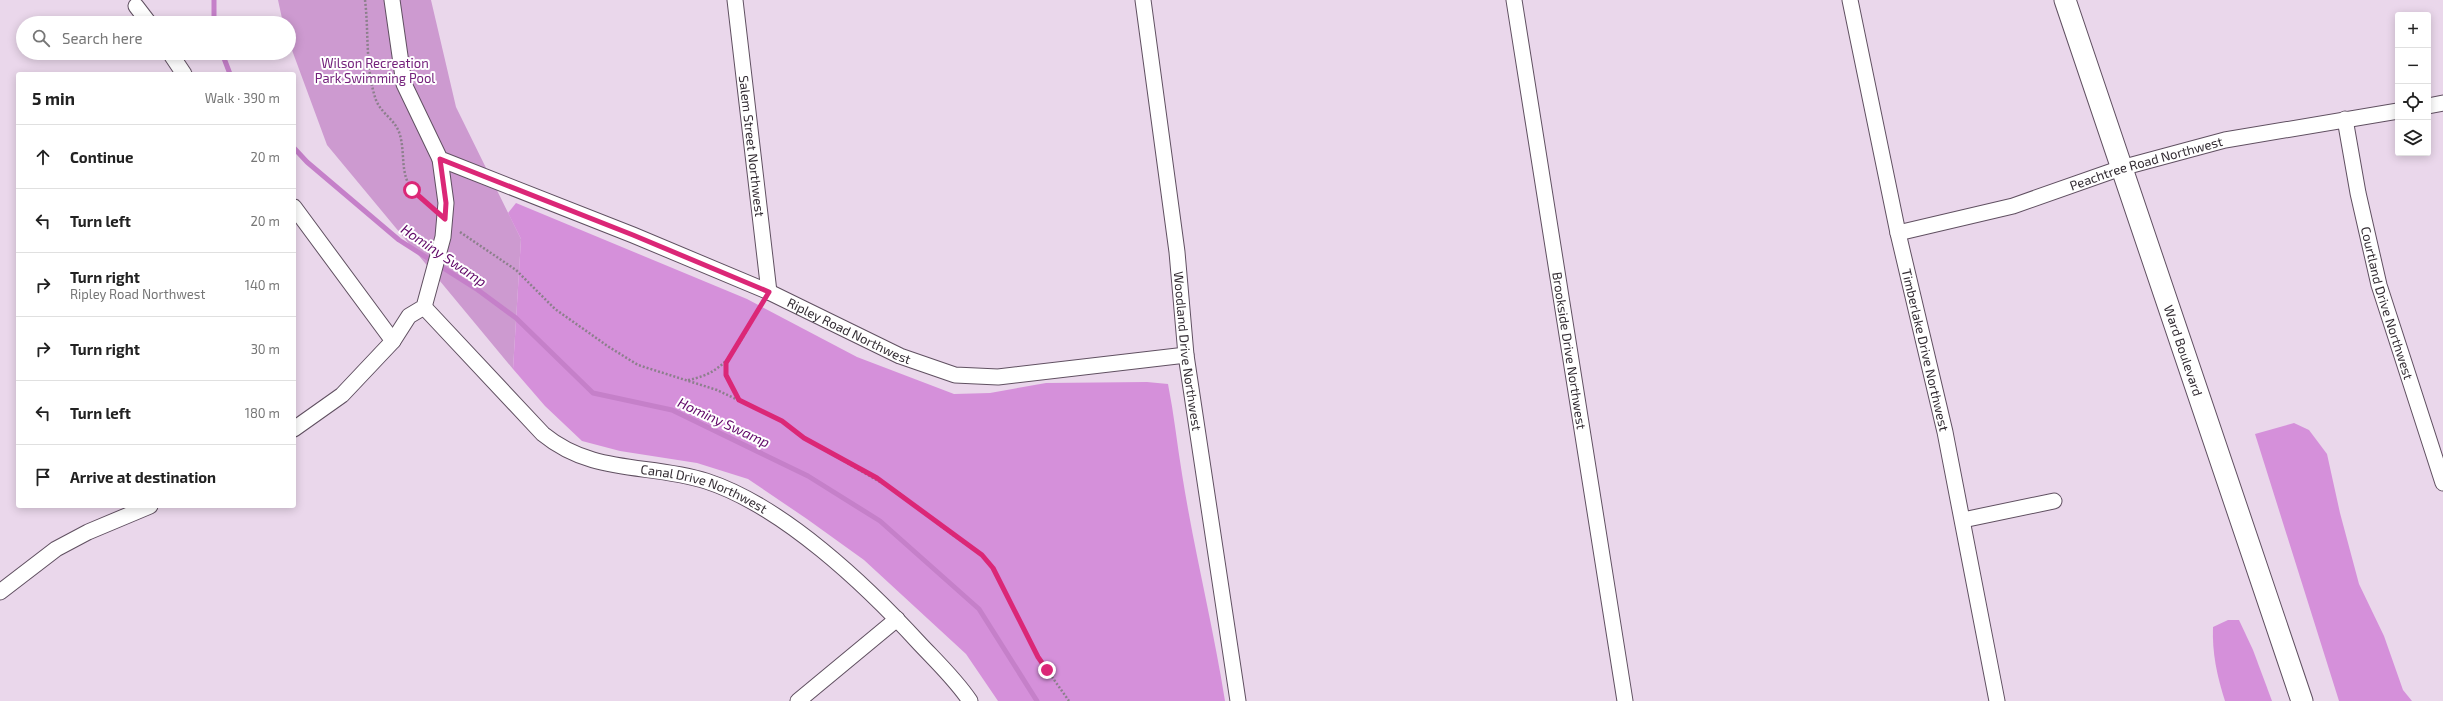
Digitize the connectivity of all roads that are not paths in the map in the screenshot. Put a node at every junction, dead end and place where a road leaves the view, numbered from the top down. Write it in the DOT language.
graph roads {
  1 [pos="392,0"];
  2 [pos="735,0"];
  3 [pos="1143,0"];
  4 [pos="1514,0"];
  5 [pos="1850,0"];
  6 [pos="2065,0"];
  7 [pos="136,6"];
  8 [pos="143,16"];
  9 [pos="175,60"];
  10 [pos="183,72"];
  11 [pos="2443,103"];
  12 [pos="2431,105"];
  13 [pos="2395,111"];
  14 [pos="2345,119"];
  15 [pos="440,159"];
  16 [pos="2121,168"];
  17 [pos="296,210"];
  18 [pos="1898,233"];
  19 [pos="769,292"];
  20 [pos="424,307"];
  21 [pos="393,342"];
  22 [pos="1186,355"];
  23 [pos="296,428"];
  24 [pos="2443,483"];
  25 [pos="2054,501"];
  26 [pos="145,508"];
  27 [pos="1963,520"];
  28 [pos="0,592"];
  29 [pos="897,619"];
  30 [pos="798,701"];
  31 [pos="970,701"];
  32 [pos="1238,701"];
  33 [pos="1625,701"];
  34 [pos="1997,701"];
  35 [pos="2302,701"];
  1 -- 15 [label="street"];
  2 -- 19 [label="street, Salem Street Northwest"];
  3 -- 22 [label="street, Woodland Drive Northwest"];
  4 -- 33 [label="street, Brookside Drive Northwest"];
  5 -- 18 [label="street, Timberlake Drive Northwest"];
  6 -- 16 [label="main road, Ward Boulevard"];
  7 -- 8 [label="street"];
  9 -- 10 [label="street"];
  11 -- 12 [label="street"];
  13 -- 14 [label="street, Peachtree Road Northwest"];
  14 -- 16 [label="street, Peachtree Road Northwest"];
  14 -- 24 [label="street, Courtland Drive Northwest"];
  15 -- 19 [label="street, Ripley Road Northwest"];
  15 -- 20 [label="street"];
  16 -- 18 [label="street, Peachtree Road Northwest"];
  16 -- 35 [label="main road, Ward Boulevard"];
  17 -- 21 [label="street"];
  18 -- 27 [label="street, Timberlake Drive Northwest"];
  19 -- 22 [label="street, Ripley Road Northwest"];
  20 -- 21 [label="street"];
  20 -- 29 [label="street, Canal Drive Northwest"];
  21 -- 23 [label="street"];
  22 -- 32 [label="street, Woodland Drive Northwest"];
  25 -- 27 [label="street"];
  26 -- 28 [label="street"];
  27 -- 34 [label="street, Timberlake Drive Northwest"];
  29 -- 30 [label="street"];
  29 -- 31 [label="street, Canal Drive Northwest"];
}
